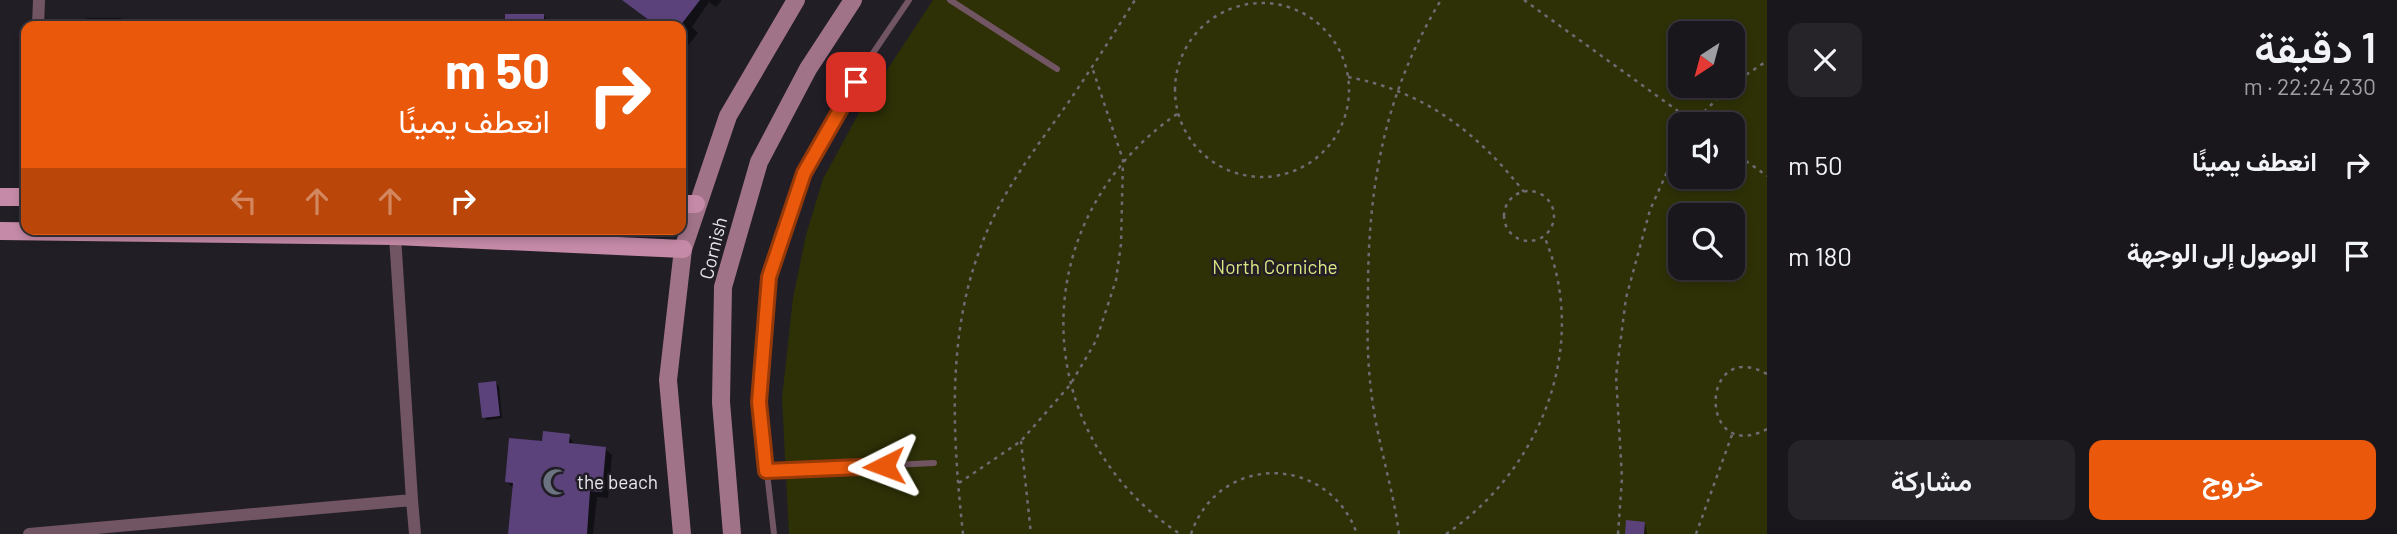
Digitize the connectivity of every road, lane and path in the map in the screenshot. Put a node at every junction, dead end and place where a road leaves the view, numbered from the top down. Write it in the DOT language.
graph roads {
  1 [pos="39,0"];
  2 [pos="796,0"];
  3 [pos="853,0"];
  4 [pos="909,0"];
  5 [pos="950,0"];
  6 [pos="1135,0"];
  7 [pos="1441,0"];
  8 [pos="1524,0"];
  9 [pos="38,21"];
  10 [pos="1767,61"];
  11 [pos="1093,67"];
  12 [pos="1057,69"];
  13 [pos="1745,76"];
  14 [pos="1348,78"];
  15 [pos="1399,91"];
  16 [pos="1718,98"];
  17 [pos="1677,112"];
  18 [pos="1705,112"];
  19 [pos="1177,114"];
  20 [pos="1123,160"];
  21 [pos="1745,160"];
  22 [pos="1668,170"];
  23 [pos="1767,176"];
  24 [pos="1524,192"];
  25 [pos="0,197"];
  26 [pos="21,197"];
  27 [pos="688,204"];
  28 [pos="686,222"];
  29 [pos="0,231"];
  30 [pos="21,231"];
  31 [pos="316,235"];
  32 [pos="685,235"];
  33 [pos="395,236"];
  34 [pos="1544,236"];
  35 [pos="683,249"];
  36 [pos="1767,373"];
  37 [pos="1070,385"];
  38 [pos="1767,429"];
  39 [pos="1733,432"];
  40 [pos="1021,441"];
  41 [pos="934,463"];
  42 [pos="766,471"];
  43 [pos="958,484"];
  44 [pos="412,500"];
  45 [pos="29,534"];
  46 [pos="415,534"];
  47 [pos="682,534"];
  48 [pos="732,534"];
  49 [pos="774,534"];
  50 [pos="963,534"];
  51 [pos="1031,534"];
  52 [pos="1180,534"];
  53 [pos="1191,534"];
  54 [pos="1357,534"];
  55 [pos="1399,534"];
  56 [pos="1446,534"];
  57 [pos="1618,534"];
  58 [pos="1696,534"];
  1 -- 9 [label="street"];
  2 -- 27 [label="main road, Cornish"];
  3 -- 48 [label="main road, Cornish"];
  4 -- 42 [label="lane"];
  5 -- 12 [label="lane"];
  6 -- 11 [label="path"];
  7 -- 15 [label="path"];
  8 -- 17 [label="path"];
  10 -- 13 [label="path"];
  11 -- 20 [label="path"];
  11 -- 43 [label="path"];
  14 -- 15 [label="path"];
  14 -- 19 [label="path"];
  14 -- 19 [label="path"];
  15 -- 24 [label="path"];
  15 -- 55 [label="path"];
  16 -- 18 [label="path"];
  19 -- 20 [label="path"];
  20 -- 37 [label="path"];
  20 -- 37 [label="path"];
  21 -- 23 [label="path"];
  22 -- 57 [label="path"];
  24 -- 34 [label="path"];
  24 -- 34 [label="path"];
  25 -- 26 [label="main road"];
  27 -- 28 [label="main road, Cornish"];
  29 -- 30 [label="main road"];
  31 -- 33 [label="main road"];
  32 -- 35 [label="main road, Cornish"];
  33 -- 35 [label="main road"];
  33 -- 44 [label="street"];
  34 -- 56 [label="path"];
  35 -- 47 [label="main road, Cornish"];
  36 -- 39 [label="path"];
  37 -- 40 [label="path"];
  37 -- 52 [label="path"];
  38 -- 39 [label="path"];
  39 -- 58 [label="path"];
  40 -- 43 [label="path"];
  40 -- 51 [label="path"];
  41 -- 42 [label="lane"];
  42 -- 49 [label="lane"];
  43 -- 50 [label="path"];
  44 -- 45 [label="street"];
  44 -- 46 [label="street"];
  53 -- 54 [label="path"];
}
